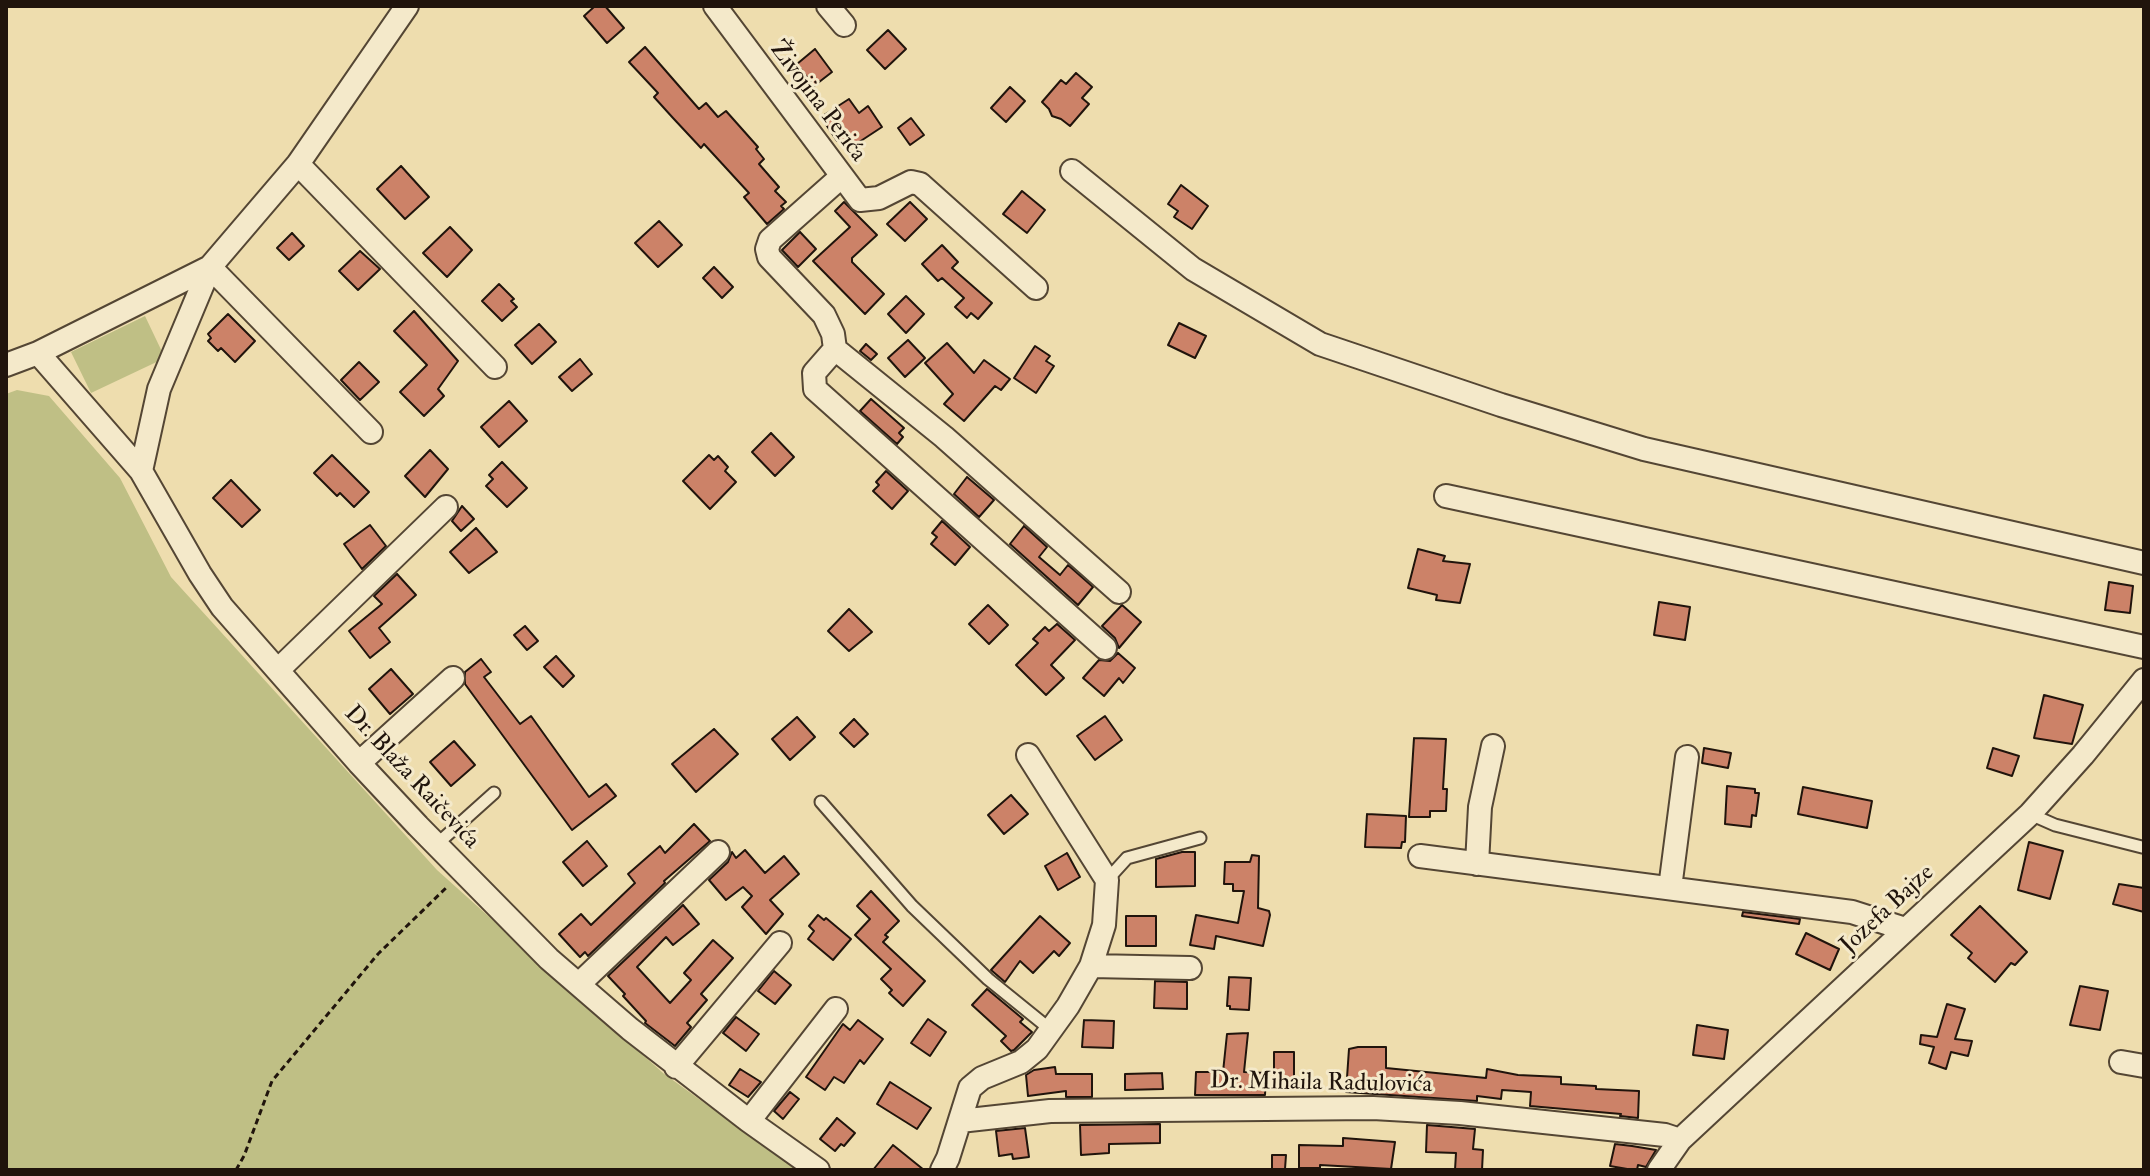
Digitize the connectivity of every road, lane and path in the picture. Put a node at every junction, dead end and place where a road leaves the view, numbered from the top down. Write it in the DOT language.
graph roads {
  1 [pos="407,6"];
  2 [pos="715,6"];
  3 [pos="828,6"];
  4 [pos="844,25"];
  5 [pos="298,164"];
  6 [pos="1072,171"];
  7 [pos="846,183"];
  8 [pos="210,267"];
  9 [pos="1036,288"];
  10 [pos="835,349"];
  11 [pos="38,353"];
  12 [pos="6,365"];
  13 [pos="495,367"];
  14 [pos="371,432"];
  15 [pos="141,471"];
  16 [pos="1446,496"];
  17 [pos="446,507"];
  18 [pos="2144,563"];
  19 [pos="1119,592"];
  20 [pos="2144,647"];
  21 [pos="1105,648"];
  22 [pos="278,670"];
  23 [pos="453,678"];
  24 [pos="2144,680"];
  25 [pos="1493,746"];
  26 [pos="1028,755"];
  27 [pos="1687,757"];
  28 [pos="359,763"];
  29 [pos="494,793"];
  30 [pos="821,802"];
  31 [pos="2030,814"];
  32 [pos="1200,838"];
  33 [pos="436,845"];
  34 [pos="2142,847"];
  35 [pos="718,852"];
  36 [pos="1420,856"];
  37 [pos="1477,864"];
  38 [pos="462,872"];
  39 [pos="1107,880"];
  40 [pos="1670,888"];
  41 [pos="1905,929"];
  42 [pos="780,943"];
  43 [pos="1091,966"];
  44 [pos="1190,968"];
  45 [pos="579,984"];
  46 [pos="836,1009"];
  47 [pos="1051,1030"];
  48 [pos="2121,1062"];
  49 [pos="2144,1066"];
  50 [pos="676,1067"];
  51 [pos="749,1121"];
  52 [pos="960,1121"];
  53 [pos="1680,1140"];
  54 [pos="236,1170"];
  55 [pos="818,1170"];
  56 [pos="942,1170"];
  57 [pos="1659,1170"];
  1 -- 5 [label="street"];
  2 -- 7 [label="street, Živojina Perića"];
  3 -- 4 [label="street"];
  5 -- 8 [label="street"];
  5 -- 13 [label="street"];
  6 -- 18 [label="street"];
  7 -- 9 [label="street"];
  7 -- 10 [label="street"];
  8 -- 11 [label="street"];
  8 -- 14 [label="street"];
  8 -- 15 [label="street"];
  10 -- 19 [label="street"];
  10 -- 21 [label="street"];
  11 -- 12 [label="street"];
  11 -- 15 [label="street, Dr. Blaža Raičevića"];
  15 -- 22 [label="street, Dr. Blaža Raičevića"];
  16 -- 20 [label="street"];
  17 -- 22 [label="street"];
  22 -- 28 [label="street, Dr. Blaža Raičevića"];
  23 -- 28 [label="street"];
  24 -- 31 [label="street, Jozefa Bajze"];
  25 -- 37 [label="street"];
  26 -- 39 [label="street"];
  27 -- 40 [label="street"];
  28 -- 33 [label="street, Dr. Blaža Raičevića"];
  29 -- 33 [label="lane"];
  30 -- 47 [label="lane"];
  31 -- 34 [label="lane"];
  31 -- 41 [label="street, Jozefa Bajze"];
  32 -- 39 [label="lane"];
  33 -- 38 [label="street, Dr. Blaža Raičevića"];
  35 -- 45 [label="street"];
  36 -- 37 [label="street"];
  37 -- 40 [label="street"];
  38 -- 45 [label="street, Dr. Blaža Raičevića"];
  38 -- 54 [label="path"];
  39 -- 43 [label="street"];
  40 -- 41 [label="street"];
  41 -- 53 [label="street, Jozefa Bajze"];
  42 -- 50 [label="street"];
  43 -- 44 [label="street"];
  43 -- 47 [label="street"];
  45 -- 50 [label="street, Dr. Blaža Raičevića"];
  46 -- 51 [label="street"];
  47 -- 52 [label="street"];
  48 -- 49 [label="street"];
  50 -- 51 [label="street, Dr. Blaža Raičevića"];
  51 -- 55 [label="street, Dr. Blaža Raičevića"];
  52 -- 53 [label="street, Dr. Mihaila Radulovića"];
  52 -- 56 [label="street"];
  53 -- 57 [label="street, Jozefa Bajze"];
}
